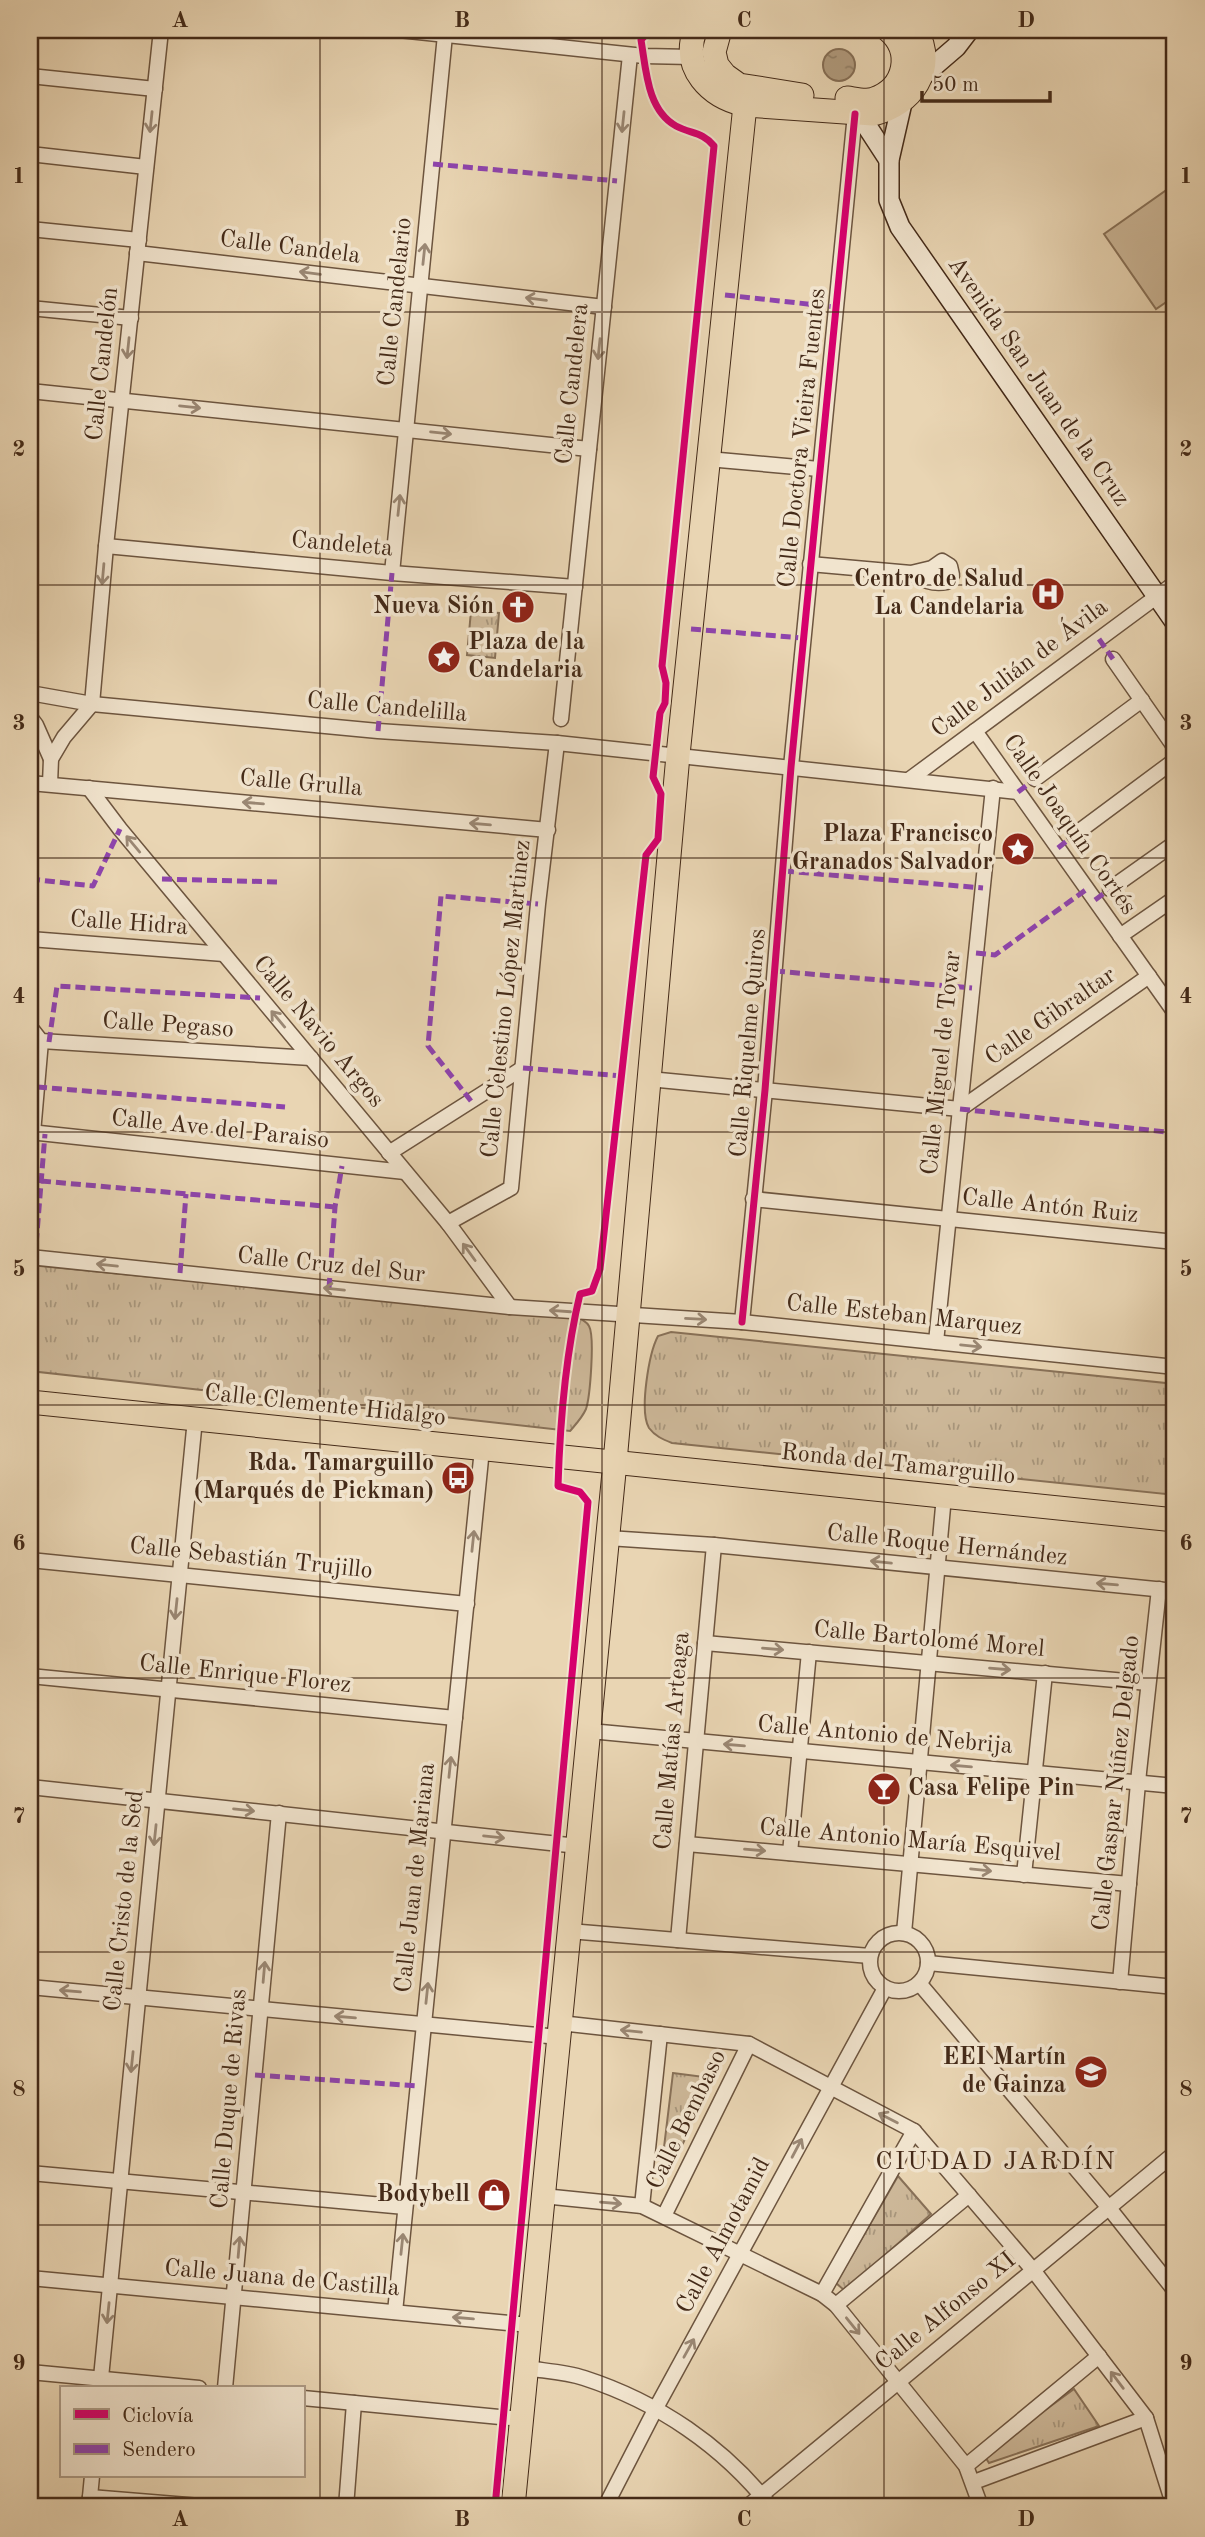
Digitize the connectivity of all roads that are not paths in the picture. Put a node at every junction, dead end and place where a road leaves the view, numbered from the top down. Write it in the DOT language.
graph roads {
  1 [pos="161,30"];
  2 [pos="399,30"];
  3 [pos="695,30"];
  4 [pos="720,30"];
  5 [pos="888,30"];
  6 [pos="916,30"];
  7 [pos="969,30"];
  8 [pos="446,35"];
  9 [pos="630,55"];
  10 [pos="692,57"];
  11 [pos="30,76"];
  12 [pos="920,78"];
  13 [pos="155,89"];
  14 [pos="802,95"];
  15 [pos="902,103"];
  16 [pos="750,106"];
  17 [pos="857,114"];
  18 [pos="30,155"];
  19 [pos="889,160"];
  20 [pos="146,167"];
  21 [pos="30,229"];
  22 [pos="138,247"];
  23 [pos="421,286"];
  24 [pos="30,307"];
  25 [pos="604,307"];
  26 [pos="131,318"];
  27 [pos="30,391"];
  28 [pos="122,400"];
  29 [pos="407,430"];
  30 [pos="589,449"];
  31 [pos="708,459"];
  32 [pos="819,469"];
  33 [pos="106,546"];
  34 [pos="810,564"];
  35 [pos="392,573"];
  36 [pos="911,573"];
  37 [pos="1175,583"];
  38 [pos="575,587"];
  39 [pos="1157,596"];
  40 [pos="1175,622"];
  41 [pos="1113,659"];
  42 [pos="30,693"];
  43 [pos="1142,700"];
  44 [pos="92,704"];
  45 [pos="30,718"];
  46 [pos="561,719"];
  47 [pos="975,731"];
  48 [pos="557,743"];
  49 [pos="1175,748"];
  50 [pos="678,755"];
  51 [pos="51,759"];
  52 [pos="1175,760"];
  53 [pos="791,767"];
  54 [pos="910,779"];
  55 [pos="1035,779"];
  56 [pos="30,783"];
  57 [pos="50,784"];
  58 [pos="89,788"];
  59 [pos="993,788"];
  60 [pos="1018,792"];
  61 [pos="548,830"];
  62 [pos="1074,835"];
  63 [pos="1175,843"];
  64 [pos="1110,889"];
  65 [pos="1175,898"];
  66 [pos="1120,936"];
  67 [pos="30,939"];
  68 [pos="224,954"];
  69 [pos="1149,976"];
  70 [pos="1175,1013"];
  71 [pos="30,1027"];
  72 [pos="41,1041"];
  73 [pos="311,1058"];
  74 [pos="523,1068"];
  75 [pos="649,1079"];
  76 [pos="765,1090"];
  77 [pos="960,1109"];
  78 [pos="31,1133"];
  79 [pos="389,1153"];
  80 [pos="405,1172"];
  81 [pos="753,1199"];
  82 [pos="948,1220"];
  83 [pos="448,1223"];
  84 [pos="1175,1242"];
  85 [pos="30,1257"];
  86 [pos="510,1307"];
  87 [pos="628,1316"];
  88 [pos="742,1322"];
  89 [pos="936,1342"];
  90 [pos="1175,1367"];
  91 [pos="30,1402"];
  92 [pos="195,1419"];
  93 [pos="482,1449"];
  94 [pos="615,1462"];
  95 [pos="944,1496"];
  96 [pos="1175,1520"];
  97 [pos="608,1538"];
  98 [pos="715,1545"];
  99 [pos="30,1560"];
  100 [pos="938,1568"];
  101 [pos="180,1575"];
  102 [pos="1159,1589"];
  103 [pos="1175,1591"];
  104 [pos="467,1604"];
  105 [pos="705,1643"];
  106 [pos="809,1652"];
  107 [pos="928,1663"];
  108 [pos="1045,1673"];
  109 [pos="30,1676"];
  110 [pos="1148,1683"];
  111 [pos="168,1690"];
  112 [pos="455,1718"];
  113 [pos="590,1731"];
  114 [pos="696,1742"];
  115 [pos="799,1751"];
  116 [pos="919,1762"];
  117 [pos="1035,1773"];
  118 [pos="1139,1783"];
  119 [pos="1175,1786"];
  120 [pos="30,1787"];
  121 [pos="158,1800"];
  122 [pos="279,1814"];
  123 [pos="444,1831"];
  124 [pos="687,1844"];
  125 [pos="578,1846"];
  126 [pos="790,1853"];
  127 [pos="910,1863"];
  128 [pos="1024,1875"];
  129 [pos="1129,1884"];
  130 [pos="569,1931"];
  131 [pos="904,1933"];
  132 [pos="678,1940"];
  133 [pos="870,1956"];
  134 [pos="928,1963"];
  135 [pos="1120,1982"];
  136 [pos="919,1983"];
  137 [pos="30,1987"];
  138 [pos="1175,1987"];
  139 [pos="885,1988"];
  140 [pos="139,1997"];
  141 [pos="261,2009"];
  142 [pos="424,2024"];
  143 [pos="560,2030"];
  144 [pos="660,2034"];
  145 [pos="750,2044"];
  146 [pos="829,2088"];
  147 [pos="914,2131"];
  148 [pos="1175,2153"];
  149 [pos="30,2173"];
  150 [pos="121,2181"];
  151 [pos="244,2192"];
  152 [pos="969,2195"];
  153 [pos="543,2196"];
  154 [pos="642,2206"];
  155 [pos="405,2207"];
  156 [pos="1110,2208"];
  157 [pos="664,2216"];
  158 [pos="741,2253"];
  159 [pos="1033,2270"];
  160 [pos="30,2278"];
  161 [pos="110,2285"];
  162 [pos="1175,2291"];
  163 [pos="822,2294"];
  164 [pos="234,2297"];
  165 [pos="836,2305"];
  166 [pos="395,2312"];
  167 [pos="530,2325"];
  168 [pos="1099,2357"];
  169 [pos="526,2368"];
  170 [pos="30,2372"];
  171 [pos="898,2381"];
  172 [pos="101,2384"];
  173 [pos="150,2386"];
  174 [pos="225,2386"];
  175 [pos="304,2398"];
  176 [pos="355,2403"];
  177 [pos="656,2407"];
  178 [pos="1146,2418"];
  179 [pos="521,2419"];
  180 [pos="967,2466"];
  181 [pos="92,2478"];
  182 [pos="974,2482"];
  183 [pos="761,2495"];
  184 [pos="89,2502"];
  185 [pos="212,2507"];
  186 [pos="346,2507"];
  187 [pos="513,2507"];
  188 [pos="605,2507"];
  189 [pos="747,2507"];
  190 [pos="771,2507"];
  191 [pos="981,2507"];
  192 [pos="1175,2507"];
  1 -- 13 [label="street, Calle Candelón"];
  2 -- 8 [label="street"];
  3 -- 10 [label="main road"];
  4 -- 14 [label="main road"];
  5 -- 14 [label="main road"];
  6 -- 12 [label="main road"];
  7 -- 12 [label="street"];
  8 -- 9 [label="street"];
  23 -- 8 [label="street, Calle Candelario, one-way"];
  9 -- 10 [label="street"];
  9 -- 25 [label="street, Calle Candelera, one-way"];
  10 -- 16 [label="main road"];
  11 -- 13 [label="street"];
  12 -- 15 [label="main road"];
  13 -- 20 [label="street, Calle Candelón, one-way"];
  14 -- 16 [label="main road"];
  15 -- 17 [label="main road"];
  15 -- 19 [label="street, Avenida San Juan de la Cruz"];
  16 -- 17 [label="main road"];
  16 -- 31 [label="main road"];
  17 -- 19 [label="street"];
  17 -- 32 [label="street, Calle Doctora Vieira Fuentes"];
  18 -- 20 [label="street"];
  19 -- 39 [label="street, Avenida San Juan de la Cruz"];
  20 -- 22 [label="street, Calle Candelón"];
  21 -- 22 [label="street, Calle Candela"];
  23 -- 22 [label="street, Calle Candela, one-way"];
  22 -- 26 [label="street, Calle Candelón"];
  25 -- 23 [label="street, Calle Candela, one-way"];
  23 -- 29 [label="street, Calle Candelario"];
  24 -- 26 [label="street"];
  25 -- 30 [label="street, Calle Candelera, one-way"];
  26 -- 28 [label="street, Calle Candelón, one-way"];
  27 -- 28 [label="street"];
  28 -- 29 [label="street, one-way"];
  28 -- 33 [label="street, Calle Candelón"];
  29 -- 30 [label="street, one-way"];
  35 -- 29 [label="street, Calle Candelario, one-way"];
  30 -- 38 [label="street, Calle Candelera"];
  31 -- 32 [label="street"];
  31 -- 50 [label="main road"];
  32 -- 34 [label="street, Calle Doctora Vieira Fuentes"];
  33 -- 35 [label="street, Candeleta"];
  33 -- 44 [label="street, Calle Candelón, one-way"];
  34 -- 36 [label="street"];
  34 -- 53 [label="street, Calle Doctora Vieira Fuentes"];
  35 -- 38 [label="street, Candeleta"];
  37 -- 39 [label="street, Calle Julián de Ávila"];
  38 -- 46 [label="street, Calle Candelera"];
  39 -- 40 [label="street, Avenida San Juan de la Cruz"];
  39 -- 47 [label="street, Calle Julián de Ávila"];
  41 -- 43 [label="street"];
  42 -- 44 [label="street, Calle Candelilla"];
  43 -- 49 [label="street"];
  43 -- 55 [label="street"];
  44 -- 48 [label="street, Calle Candelilla"];
  44 -- 51 [label="street"];
  45 -- 51 [label="street"];
  47 -- 54 [label="street, Calle Julián de Ávila"];
  47 -- 60 [label="street, Calle Joaquín Cortés"];
  48 -- 50 [label="street, Calle Candelilla"];
  48 -- 61 [label="street, Calle Celestino López Martinez"];
  50 -- 53 [label="street, Calle Candelilla"];
  50 -- 75 [label="main road"];
  51 -- 57 [label="street"];
  52 -- 62 [label="street"];
  53 -- 54 [label="street, Calle Candelilla"];
  53 -- 76 [label="street, Calle Riquelme Quiros"];
  54 -- 59 [label="street, Calle Candelilla"];
  56 -- 57 [label="street, Calle Grulla"];
  57 -- 58 [label="street, Calle Grulla"];
  61 -- 58 [label="street, Calle Grulla, one-way"];
  68 -- 58 [label="street, Calle Navio Argos, one-way"];
  59 -- 60 [label="street, Calle Candelilla"];
  59 -- 77 [label="street, Calle Miguel de Tovar"];
  60 -- 66 [label="street, Calle Joaquín Cortés"];
  61 -- 74 [label="street, Calle Celestino López Martinez"];
  63 -- 64 [label="street"];
  65 -- 66 [label="street"];
  66 -- 69 [label="street, Calle Joaquín Cortés"];
  67 -- 68 [label="street, Calle Hidra"];
  73 -- 68 [label="street, Calle Navio Argos, one-way"];
  69 -- 70 [label="street, Calle Joaquín Cortés"];
  69 -- 77 [label="street, Calle Gibraltar"];
  71 -- 72 [label="street"];
  72 -- 73 [label="street, Calle Pegaso"];
  72 -- 78 [label="street"];
  73 -- 79 [label="street, Calle Navio Argos"];
  74 -- 79 [label="street"];
  74 -- 83 [label="street, Calle Celestino López Martinez"];
  75 -- 76 [label="street"];
  75 -- 87 [label="main road"];
  76 -- 77 [label="street"];
  76 -- 81 [label="street, Calle Riquelme Quiros"];
  77 -- 82 [label="street, Calle Miguel de Tovar"];
  78 -- 80 [label="street, Calle Ave del Paraiso"];
  79 -- 80 [label="street, Calle Navio Argos"];
  80 -- 83 [label="street, Calle Navio Argos"];
  81 -- 82 [label="street, Calle Antón Ruiz"];
  81 -- 88 [label="street, Calle Riquelme Quiros"];
  82 -- 84 [label="street, Calle Antón Ruiz"];
  82 -- 89 [label="street, Calle Miguel de Tovar"];
  86 -- 83 [label="street, Calle Navio Argos, one-way"];
  86 -- 85 [label="street, Calle Cruz del Sur, one-way"];
  87 -- 86 [label="street, Calle Cruz del Sur, one-way"];
  87 -- 88 [label="street, Calle Esteban Marquez, one-way"];
  87 -- 94 [label="main road"];
  88 -- 89 [label="street, Calle Esteban Marquez"];
  89 -- 90 [label="street, Calle Esteban Marquez, one-way"];
  91 -- 92 [label="main road, Calle Clemente Hidalgo"];
  92 -- 93 [label="main road, Calle Clemente Hidalgo"];
  92 -- 101 [label="street, Calle Cristo de la Sed"];
  93 -- 94 [label="main road, Calle Clemente Hidalgo"];
  104 -- 93 [label="street, Calle Juan de Mariana, one-way"];
  94 -- 95 [label="main road, Ronda del Tamarguillo"];
  94 -- 97 [label="main road"];
  95 -- 96 [label="main road, Ronda del Tamarguillo"];
  95 -- 100 [label="street"];
  97 -- 98 [label="street, Calle Roque Hernández"];
  97 -- 113 [label="main road"];
  100 -- 98 [label="street, Calle Roque Hernández, one-way"];
  98 -- 105 [label="street, Calle Matías Arteaga"];
  99 -- 101 [label="street, Calle Sebastián Trujillo"];
  102 -- 100 [label="street, Calle Roque Hernández, one-way"];
  100 -- 107 [label="street"];
  101 -- 104 [label="street, Calle Sebastián Trujillo"];
  101 -- 111 [label="street, Calle Cristo de la Sed, one-way"];
  102 -- 103 [label="street, Calle Roque Hernández"];
  102 -- 110 [label="street, Calle Gaspar Núñez Delgado"];
  104 -- 112 [label="street, Calle Juan de Mariana"];
  105 -- 106 [label="street, Calle Bartolomé Morel, one-way"];
  105 -- 114 [label="street, Calle Matías Arteaga"];
  106 -- 107 [label="street, Calle Bartolomé Morel"];
  106 -- 115 [label="street"];
  107 -- 108 [label="street, Calle Bartolomé Morel, one-way"];
  107 -- 116 [label="street"];
  108 -- 110 [label="street, Calle Bartolomé Morel"];
  108 -- 117 [label="street"];
  109 -- 111 [label="street, Calle Enrique Florez"];
  110 -- 118 [label="street, Calle Gaspar Núñez Delgado"];
  111 -- 112 [label="street, Calle Enrique Florez"];
  111 -- 121 [label="street, Calle Cristo de la Sed"];
  123 -- 112 [label="street, Calle Juan de Mariana, one-way"];
  113 -- 114 [label="street, Calle Antonio de Nebrija"];
  113 -- 125 [label="main road"];
  115 -- 114 [label="street, Calle Antonio de Nebrija, one-way"];
  114 -- 124 [label="street, Calle Matías Arteaga"];
  115 -- 116 [label="street, Calle Antonio de Nebrija"];
  115 -- 126 [label="street"];
  117 -- 116 [label="street, Calle Antonio de Nebrija, one-way"];
  116 -- 127 [label="street"];
  117 -- 118 [label="street, Calle Antonio de Nebrija"];
  117 -- 128 [label="street"];
  118 -- 119 [label="street, Calle Antonio de Nebrija"];
  118 -- 129 [label="street, Calle Gaspar Núñez Delgado"];
  120 -- 121 [label="street"];
  121 -- 122 [label="street, one-way"];
  121 -- 140 [label="street, Calle Cristo de la Sed, one-way"];
  122 -- 123 [label="street"];
  141 -- 122 [label="street, Calle Duque de Rivas, one-way"];
  123 -- 125 [label="street, one-way"];
  142 -- 123 [label="street, Calle Juan de Mariana, one-way"];
  124 -- 126 [label="street, Calle Antonio María Esquivel, one-way"];
  124 -- 132 [label="street, Calle Matías Arteaga"];
  125 -- 130 [label="main road"];
  126 -- 127 [label="street, Calle Antonio María Esquivel"];
  127 -- 128 [label="street, Calle Antonio María Esquivel, one-way"];
  127 -- 131 [label="street"];
  128 -- 129 [label="street, Calle Antonio María Esquivel"];
  129 -- 135 [label="street, Calle Gaspar Núñez Delgado"];
  130 -- 132 [label="street"];
  130 -- 143 [label="main road"];
  131 -- 133 [label="street"];
  131 -- 134 [label="street"];
  132 -- 133 [label="street"];
  133 -- 139 [label="street"];
  134 -- 135 [label="street"];
  134 -- 136 [label="street"];
  135 -- 138 [label="street"];
  136 -- 139 [label="street"];
  136 -- 156 [label="street"];
  140 -- 137 [label="street, one-way"];
  139 -- 146 [label="street, Calle Almotamid"];
  140 -- 141 [label="street"];
  140 -- 150 [label="street, Calle Cristo de la Sed, one-way"];
  142 -- 141 [label="street, one-way"];
  141 -- 151 [label="street, Calle Duque de Rivas"];
  142 -- 143 [label="street"];
  142 -- 155 [label="street, Calle Juan de Mariana"];
  144 -- 143 [label="street, one-way"];
  143 -- 153 [label="main road"];
  144 -- 145 [label="street"];
  144 -- 154 [label="street"];
  145 -- 146 [label="street"];
  145 -- 157 [label="street, Calle Bembaso"];
  147 -- 146 [label="street, one-way"];
  158 -- 146 [label="street, Calle Almotamid, one-way"];
  147 -- 152 [label="street"];
  147 -- 163 [label="street"];
  148 -- 156 [label="street, Calle Alfonso XI"];
  149 -- 150 [label="street"];
  150 -- 151 [label="street"];
  150 -- 161 [label="street, Calle Cristo de la Sed"];
  151 -- 155 [label="street"];
  164 -- 151 [label="street, Calle Duque de Rivas, one-way"];
  152 -- 159 [label="street"];
  152 -- 165 [label="street"];
  153 -- 154 [label="street, one-way"];
  153 -- 167 [label="main road"];
  154 -- 157 [label="street"];
  166 -- 155 [label="street, Calle Juan de Mariana, one-way"];
  156 -- 159 [label="street, Calle Alfonso XI"];
  156 -- 162 [label="street"];
  157 -- 158 [label="street"];
  158 -- 163 [label="street"];
  177 -- 158 [label="street, Calle Almotamid, one-way"];
  159 -- 168 [label="street"];
  159 -- 171 [label="street, Calle Alfonso XI"];
  160 -- 161 [label="street, Calle Juana de Castilla"];
  161 -- 164 [label="street, Calle Juana de Castilla"];
  161 -- 172 [label="street, Calle Cristo de la Sed, one-way"];
  163 -- 165 [label="street"];
  164 -- 166 [label="street, Calle Juana de Castilla"];
  164 -- 174 [label="street, Calle Duque de Rivas"];
  165 -- 171 [label="street, one-way"];
  167 -- 166 [label="street, Calle Juana de Castilla, one-way"];
  167 -- 169 [label="main road"];
  178 -- 168 [label="street, one-way"];
  168 -- 180 [label="street"];
  169 -- 177 [label="street"];
  169 -- 179 [label="main road"];
  170 -- 172 [label="street"];
  171 -- 180 [label="street"];
  171 -- 183 [label="street, Calle Alfonso XI"];
  172 -- 173 [label="street"];
  175 -- 176 [label="street"];
  176 -- 179 [label="street"];
  176 -- 186 [label="street"];
  177 -- 183 [label="street"];
  177 -- 188 [label="street, Calle Almotamid"];
  178 -- 182 [label="street"];
  178 -- 192 [label="street"];
  179 -- 187 [label="main road"];
  180 -- 182 [label="street"];
  181 -- 184 [label="street"];
  182 -- 191 [label="street"];
  183 -- 189 [label="street, Calle Alfonso XI"];
  183 -- 190 [label="street"];
  184 -- 185 [label="street"];
}
